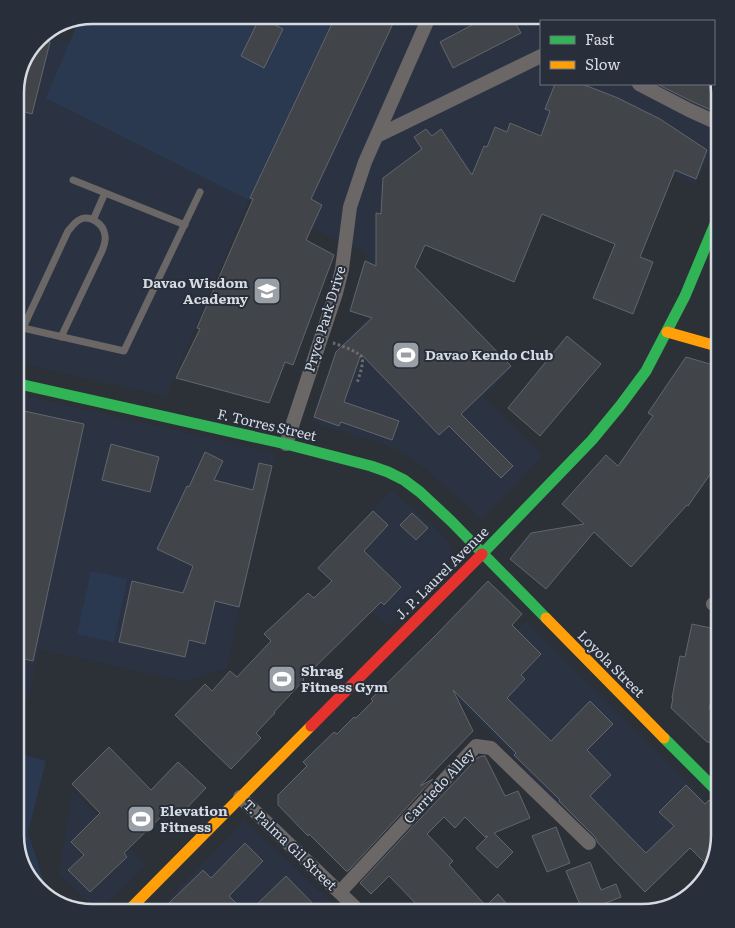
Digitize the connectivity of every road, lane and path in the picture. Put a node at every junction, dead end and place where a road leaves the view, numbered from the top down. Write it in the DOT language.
graph roads {
  1 [pos="426,24"];
  2 [pos="540,56"];
  3 [pos="640,85"];
  4 [pos="711,120"];
  5 [pos="377,136"];
  6 [pos="73,180"];
  7 [pos="200,192"];
  8 [pos="105,193"];
  9 [pos="93,220"];
  10 [pos="185,225"];
  11 [pos="711,242"];
  12 [pos="24,326"];
  13 [pos="24,328"];
  14 [pos="667,332"];
  15 [pos="61,337"];
  16 [pos="321,337"];
  17 [pos="711,344"];
  18 [pos="357,383"];
  19 [pos="24,385"];
  20 [pos="286,444"];
  21 [pos="482,554"];
  22 [pos="711,785"];
  23 [pos="240,797"];
  24 [pos="589,843"];
  25 [pos="340,892"];
  26 [pos="135,904"];
  27 [pos="352,904"];
  1 -- 5 [label="street, Pryce Park Drive"];
  2 -- 5 [label="street"];
  3 -- 4 [label="street"];
  5 -- 16 [label="street, Pryce Park Drive"];
  6 -- 8 [label="lane"];
  7 -- 10 [label="lane"];
  8 -- 9 [label="lane"];
  8 -- 10 [label="lane"];
  9 -- 12 [label="lane"];
  9 -- 15 [label="lane"];
  10 -- 15 [label="lane"];
  11 -- 14 [label="main road, J. P. Laurel Avenue"];
  13 -- 15 [label="lane"];
  14 -- 17 [label="main road"];
  14 -- 21 [label="main road, J. P. Laurel Avenue"];
  16 -- 18 [label="path"];
  16 -- 20 [label="street, Pryce Park Drive"];
  19 -- 20 [label="main road, F. Torres Street"];
  20 -- 21 [label="main road, F. Torres Street"];
  21 -- 22 [label="main road, Loyola Street"];
  21 -- 23 [label="main road, J. P. Laurel Avenue"];
  23 -- 25 [label="street, T. Palma Gil Street"];
  23 -- 26 [label="main road, J. P. Laurel Avenue"];
  24 -- 25 [label="street, Carriedo Alley"];
  25 -- 27 [label="street, T. Palma Gil Street"];
}
